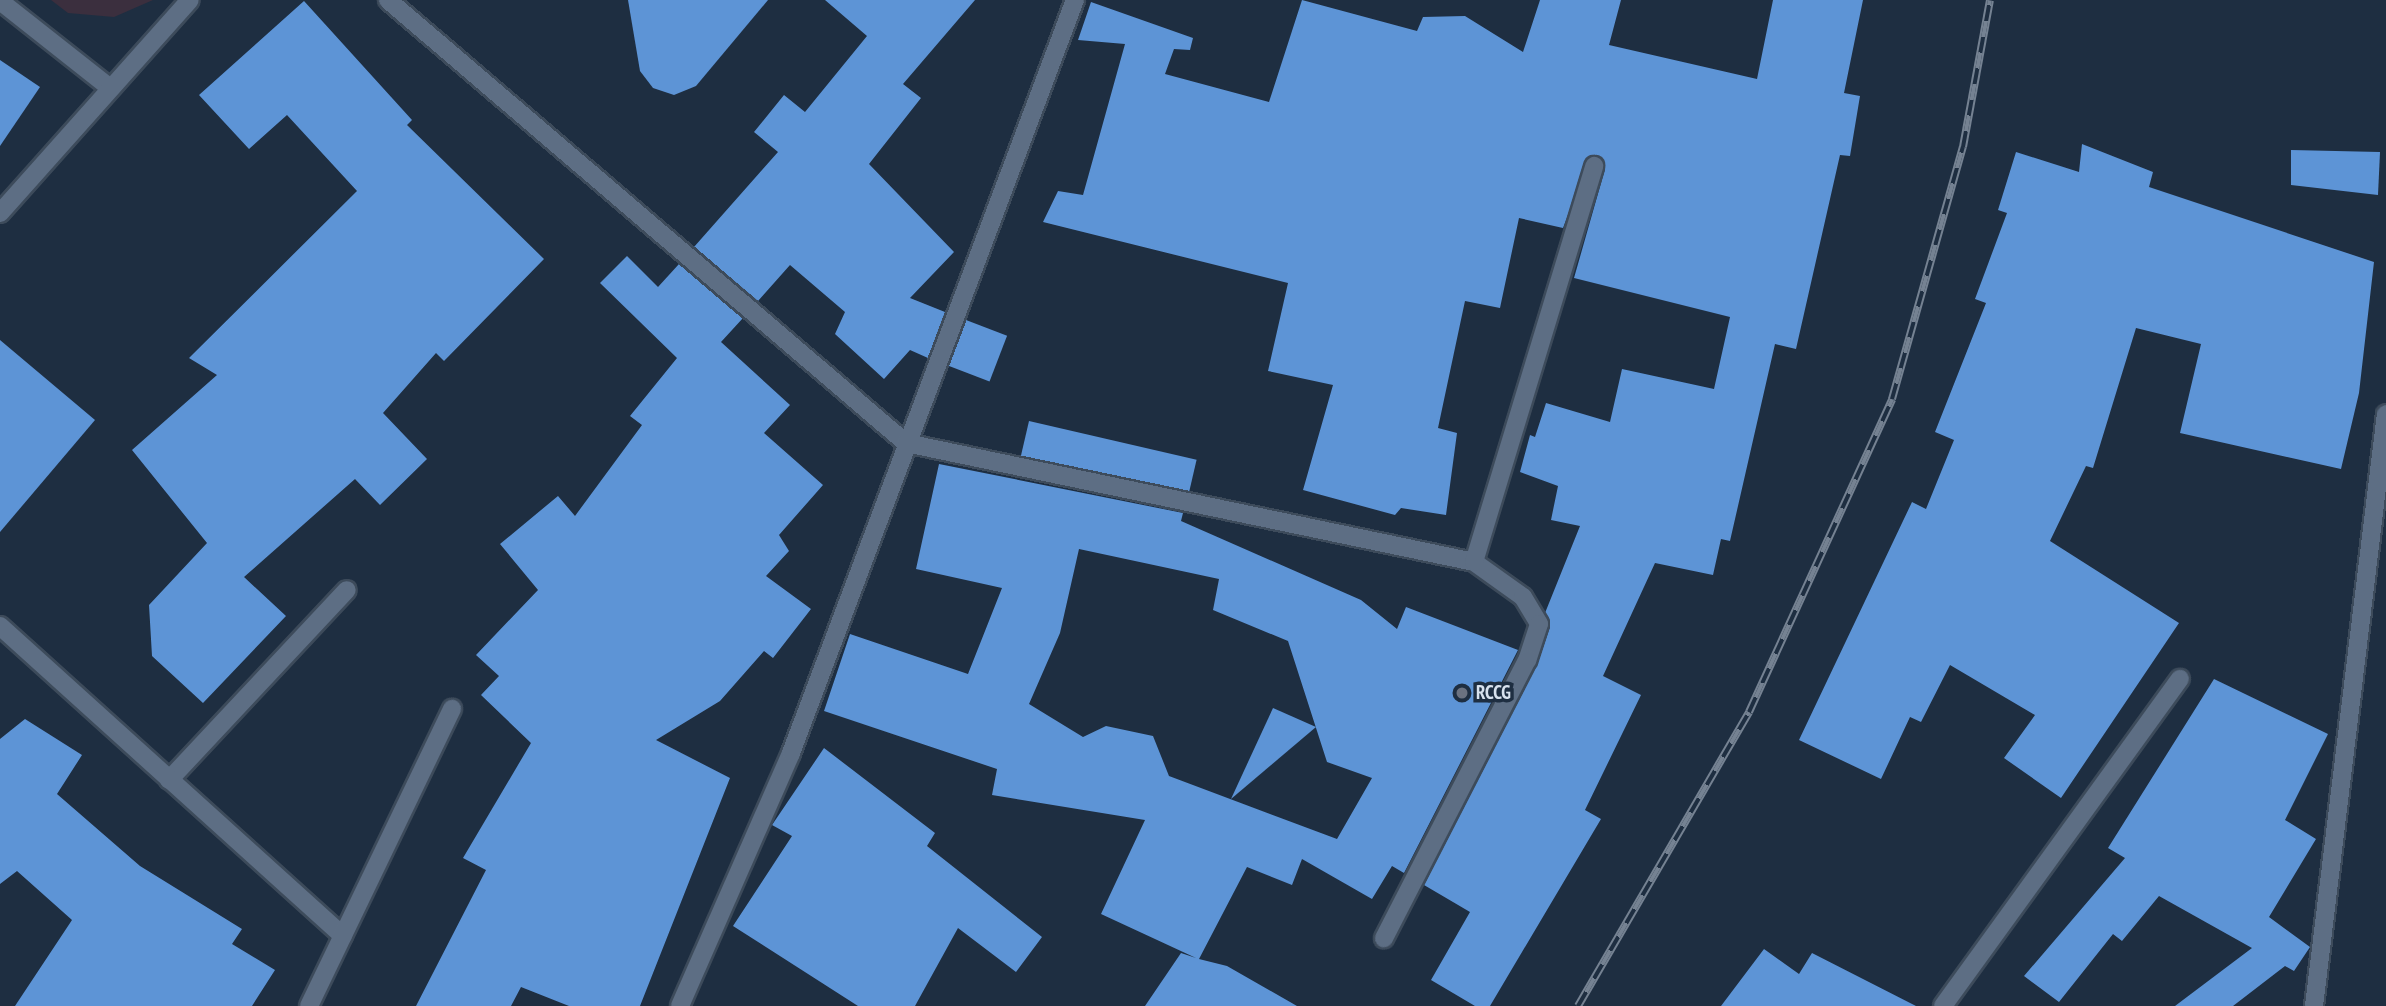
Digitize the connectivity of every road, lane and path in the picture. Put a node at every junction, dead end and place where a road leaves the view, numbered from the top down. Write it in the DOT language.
graph roads {
  1 [pos="191,0"];
  2 [pos="388,0"];
  3 [pos="1075,0"];
  4 [pos="0,1"];
  5 [pos="109,87"];
  6 [pos="1594,166"];
  7 [pos="0,214"];
  8 [pos="2386,414"];
  9 [pos="906,443"];
  10 [pos="1474,562"];
  11 [pos="347,590"];
  12 [pos="0,626"];
  13 [pos="2180,679"];
  14 [pos="452,709"];
  15 [pos="169,780"];
  16 [pos="343,936"];
  17 [pos="1384,938"];
  18 [pos="309,1006"];
  19 [pos="680,1006"];
  20 [pos="1943,1006"];
  21 [pos="2314,1006"];
  1 -- 5 [label="street"];
  2 -- 9 [label="street"];
  3 -- 9 [label="street"];
  4 -- 5 [label="street"];
  5 -- 7 [label="street"];
  6 -- 10 [label="street"];
  8 -- 21 [label="street"];
  9 -- 10 [label="street"];
  9 -- 19 [label="street"];
  10 -- 17 [label="street"];
  11 -- 15 [label="street"];
  12 -- 15 [label="street"];
  13 -- 20 [label="street"];
  14 -- 16 [label="street"];
  15 -- 16 [label="street"];
  16 -- 18 [label="street"];
}
